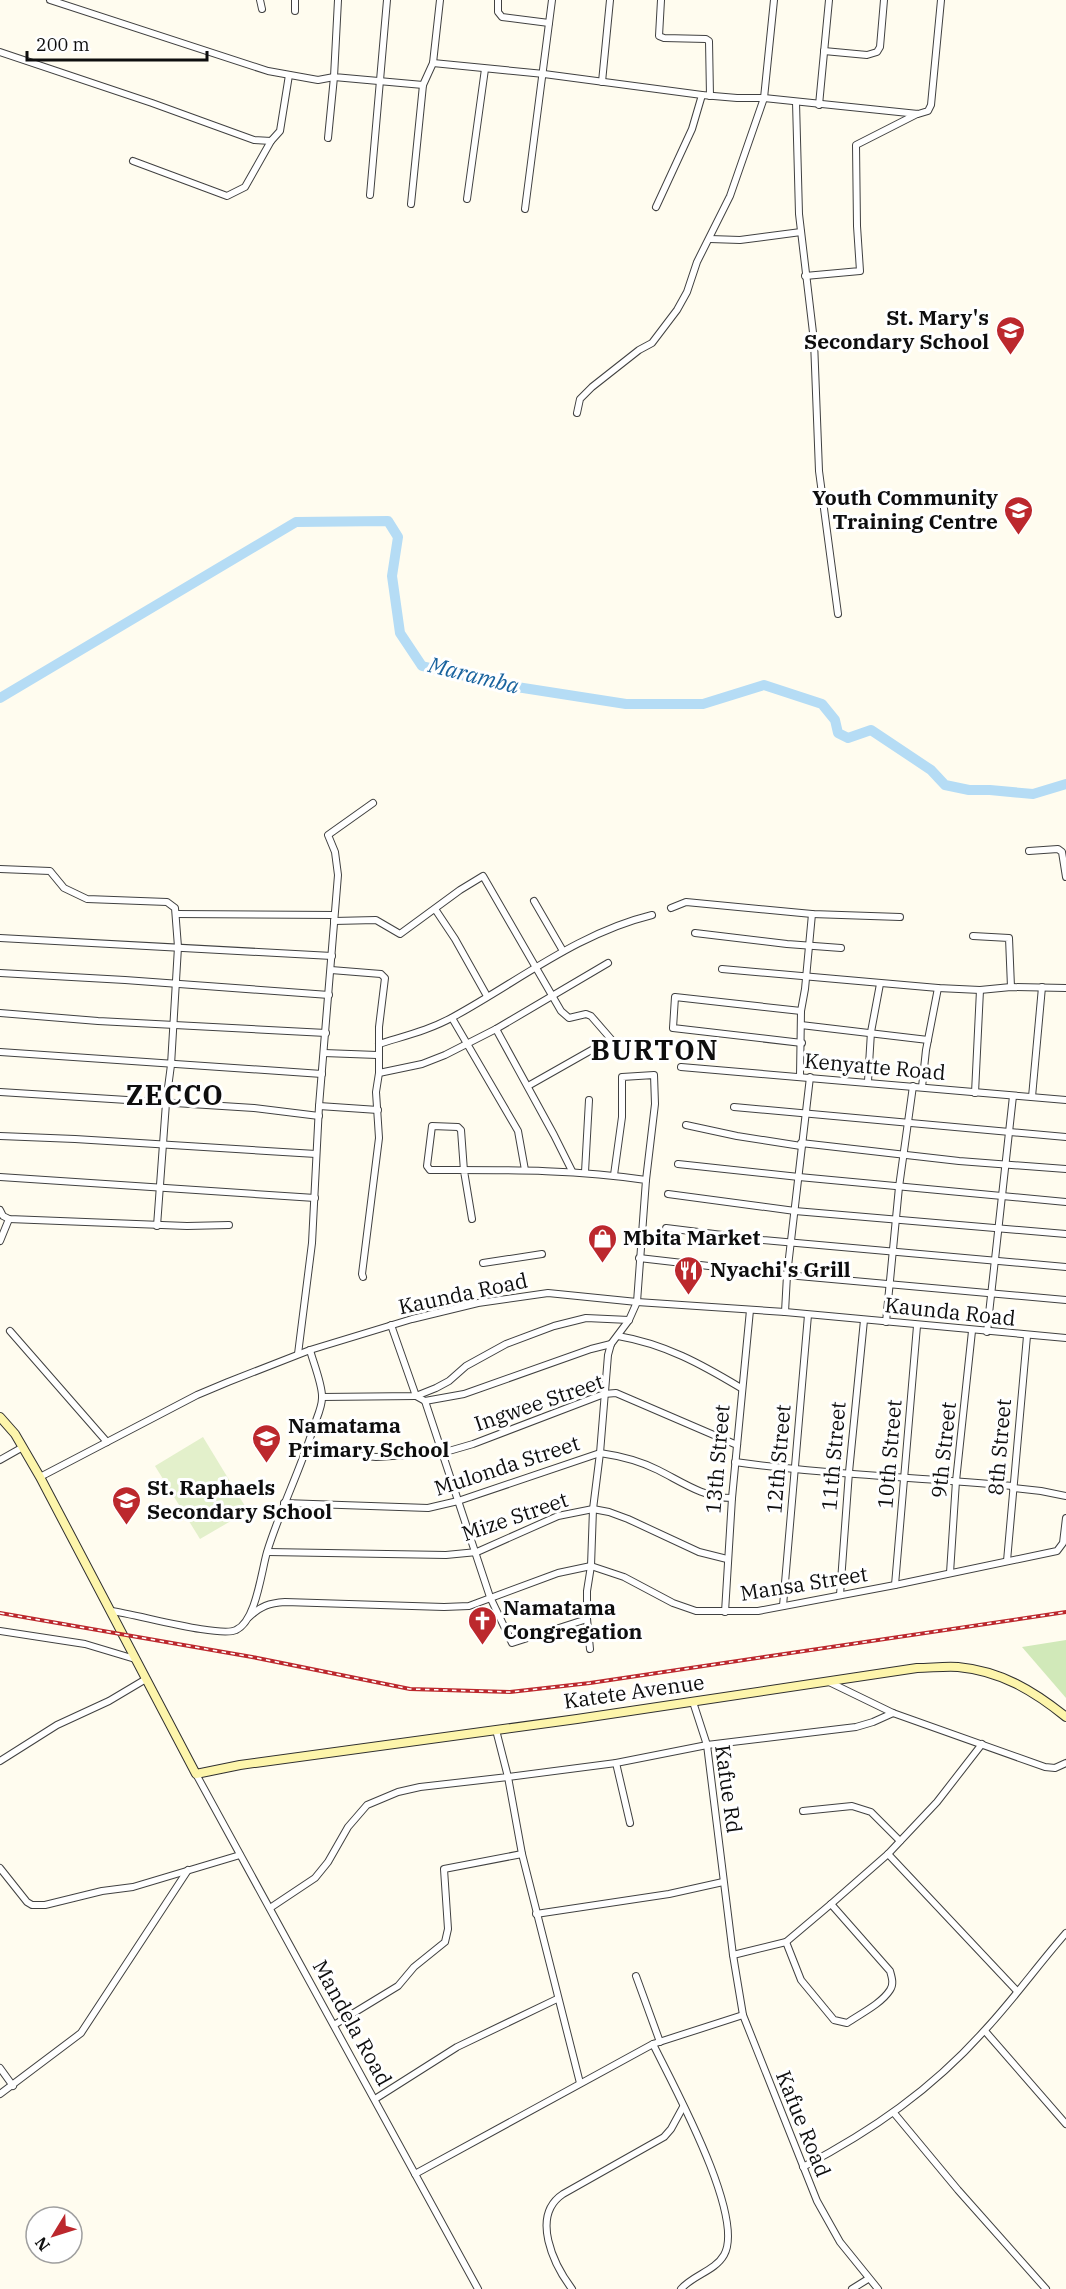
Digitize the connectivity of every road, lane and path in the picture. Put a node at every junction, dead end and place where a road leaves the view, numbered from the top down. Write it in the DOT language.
graph roads {
  1 [pos="50,0"];
  2 [pos="260,0"];
  3 [pos="295,0"];
  4 [pos="338,0"];
  5 [pos="387,0"];
  6 [pos="440,0"];
  7 [pos="498,0"];
  8 [pos="552,0"];
  9 [pos="610,0"];
  10 [pos="661,0"];
  11 [pos="774,0"];
  12 [pos="829,0"];
  13 [pos="884,0"];
  14 [pos="941,0"];
  15 [pos="262,9"];
  16 [pos="295,11"];
  17 [pos="549,23"];
  18 [pos="824,51"];
  19 [pos="0,52"];
  20 [pos="433,63"];
  21 [pos="485,69"];
  22 [pos="544,74"];
  23 [pos="289,75"];
  24 [pos="334,77"];
  25 [pos="380,81"];
  26 [pos="602,82"];
  27 [pos="423,85"];
  28 [pos="702,95"];
  29 [pos="710,96"];
  30 [pos="764,98"];
  31 [pos="796,102"];
  32 [pos="819,105"];
  33 [pos="918,114"];
  34 [pos="328,138"];
  35 [pos="271,141"];
  36 [pos="133,161"];
  37 [pos="370,195"];
  38 [pos="467,199"];
  39 [pos="411,204"];
  40 [pos="656,207"];
  41 [pos="525,209"];
  42 [pos="801,232"];
  43 [pos="710,240"];
  44 [pos="806,276"];
  45 [pos="577,413"];
  46 [pos="838,614"];
  47 [pos="373,803"];
  48 [pos="1029,851"];
  49 [pos="0,869"];
  50 [pos="1066,877"];
  51 [pos="534,901"];
  52 [pos="671,908"];
  53 [pos="435,909"];
  54 [pos="176,914"];
  55 [pos="812,914"];
  56 [pos="652,915"];
  57 [pos="900,917"];
  58 [pos="334,918"];
  59 [pos="695,933"];
  60 [pos="973,936"];
  61 [pos="0,938"];
  62 [pos="808,946"];
  63 [pos="178,947"];
  64 [pos="841,948"];
  65 [pos="563,951"];
  66 [pos="332,956"];
  67 [pos="608,963"];
  68 [pos="537,968"];
  69 [pos="722,969"];
  70 [pos="330,970"];
  71 [pos="0,973"];
  72 [pos="806,977"];
  73 [pos="175,984"];
  74 [pos="880,984"];
  75 [pos="1011,987"];
  76 [pos="1042,987"];
  77 [pos="938,988"];
  78 [pos="1066,988"];
  79 [pos="980,990"];
  80 [pos="552,995"];
  81 [pos="329,996"];
  82 [pos="487,996"];
  83 [pos="801,1011"];
  84 [pos="0,1013"];
  85 [pos="452,1018"];
  86 [pos="172,1025"];
  87 [pos="801,1026"];
  88 [pos="496,1029"];
  89 [pos="871,1032"];
  90 [pos="326,1033"];
  91 [pos="928,1040"];
  92 [pos="801,1043"];
  93 [pos="379,1044"];
  94 [pos="467,1044"];
  95 [pos="0,1052"];
  96 [pos="324,1053"];
  97 [pos="377,1055"];
  98 [pos="171,1065"];
  99 [pos="681,1067"];
  100 [pos="379,1073"];
  101 [pos="322,1074"];
  102 [pos="800,1076"];
  103 [pos="810,1077"];
  104 [pos="868,1081"];
  105 [pos="528,1086"];
  106 [pos="913,1086"];
  107 [pos="922,1087"];
  108 [pos="0,1092"];
  109 [pos="975,1093"];
  110 [pos="1013,1096"];
  111 [pos="1032,1097"];
  112 [pos="589,1100"];
  113 [pos="1066,1100"];
  114 [pos="166,1103"];
  115 [pos="319,1106"];
  116 [pos="734,1107"];
  117 [pos="378,1110"];
  118 [pos="805,1112"];
  119 [pos="319,1116"];
  120 [pos="909,1123"];
  121 [pos="686,1125"];
  122 [pos="1009,1132"];
  123 [pos="0,1136"];
  124 [pos="1066,1137"];
  125 [pos="162,1144"];
  126 [pos="801,1145"];
  127 [pos="316,1154"];
  128 [pos="904,1155"];
  129 [pos="678,1164"];
  130 [pos="1006,1165"];
  131 [pos="1066,1169"];
  132 [pos="525,1170"];
  133 [pos="464,1171"];
  134 [pos="572,1171"];
  135 [pos="585,1172"];
  136 [pos="614,1175"];
  137 [pos="0,1177"];
  138 [pos="799,1178"];
  139 [pos="646,1180"];
  140 [pos="900,1186"];
  141 [pos="159,1187"];
  142 [pos="668,1194"];
  143 [pos="1001,1197"];
  144 [pos="315,1198"];
  145 [pos="1066,1202"];
  146 [pos="0,1210"];
  147 [pos="795,1211"];
  148 [pos="897,1218"];
  149 [pos="9,1219"];
  150 [pos="472,1219"];
  151 [pos="229,1225"];
  152 [pos="157,1226"];
  153 [pos="666,1228"];
  154 [pos="997,1228"];
  155 [pos="1066,1234"];
  156 [pos="0,1242"];
  157 [pos="791,1242"];
  158 [pos="893,1253"];
  159 [pos="542,1254"];
  160 [pos="639,1258"];
  161 [pos="994,1261"];
  162 [pos="483,1263"];
  163 [pos="1066,1267"];
  164 [pos="787,1275"];
  165 [pos="363,1277"];
  166 [pos="889,1284"];
  167 [pos="991,1293"];
  168 [pos="1066,1300"];
  169 [pos="637,1302"];
  170 [pos="750,1310"];
  171 [pos="785,1312"];
  172 [pos="808,1315"];
  173 [pos="629,1320"];
  174 [pos="864,1320"];
  175 [pos="886,1322"];
  176 [pos="391,1325"];
  177 [pos="917,1326"];
  178 [pos="10,1331"];
  179 [pos="972,1331"];
  180 [pos="987,1332"];
  181 [pos="618,1336"];
  182 [pos="1027,1336"];
  183 [pos="1066,1338"];
  184 [pos="611,1344"];
  185 [pos="310,1350"];
  186 [pos="298,1354"];
  187 [pos="741,1388"];
  188 [pos="604,1394"];
  189 [pos="416,1396"];
  190 [pos="322,1397"];
  191 [pos="425,1401"];
  192 [pos="0,1417"];
  193 [pos="107,1442"];
  194 [pos="737,1445"];
  195 [pos="23,1447"];
  196 [pos="307,1450"];
  197 [pos="442,1453"];
  198 [pos="600,1453"];
  199 [pos="0,1460"];
  200 [pos="735,1462"];
  201 [pos="795,1470"];
  202 [pos="849,1472"];
  203 [pos="40,1477"];
  204 [pos="904,1478"];
  205 [pos="956,1481"];
  206 [pos="1013,1487"];
  207 [pos="1066,1496"];
  208 [pos="732,1497"];
  209 [pos="458,1501"];
  210 [pos="284,1503"];
  211 [pos="593,1509"];
  212 [pos="1066,1518"];
  213 [pos="268,1552"];
  214 [pos="477,1552"];
  215 [pos="727,1559"];
  216 [pos="1007,1561"];
  217 [pos="591,1566"];
  218 [pos="950,1573"];
  219 [pos="895,1585"];
  220 [pos="840,1595"];
  221 [pos="490,1597"];
  222 [pos="783,1606"];
  223 [pos="111,1611"];
  224 [pos="725,1612"];
  225 [pos="249,1617"];
  226 [pos="587,1619"];
  227 [pos="0,1632"];
  228 [pos="590,1649"];
  229 [pos="135,1659"];
  230 [pos="146,1679"];
  231 [pos="829,1682"];
  232 [pos="693,1702"];
  233 [pos="893,1713"];
  234 [pos="1066,1717"];
  235 [pos="496,1730"];
  236 [pos="982,1744"];
  237 [pos="706,1745"];
  238 [pos="0,1761"];
  239 [pos="616,1763"];
  240 [pos="1066,1763"];
  241 [pos="196,1774"];
  242 [pos="508,1777"];
  243 [pos="803,1811"];
  244 [pos="630,1823"];
  245 [pos="900,1841"];
  246 [pos="522,1854"];
  247 [pos="888,1854"];
  248 [pos="240,1855"];
  249 [pos="0,1868"];
  250 [pos="188,1870"];
  251 [pos="723,1882"];
  252 [pos="831,1905"];
  253 [pos="270,1908"];
  254 [pos="536,1914"];
  255 [pos="1065,1935"];
  256 [pos="786,1942"];
  257 [pos="733,1955"];
  258 [pos="636,1976"];
  259 [pos="1017,1991"];
  260 [pos="557,1999"];
  261 [pos="743,2015"];
  262 [pos="334,2025"];
  263 [pos="985,2031"];
  264 [pos="656,2043"];
  265 [pos="0,2068"];
  266 [pos="580,2083"];
  267 [pos="13,2086"];
  268 [pos="0,2094"];
  269 [pos="375,2099"];
  270 [pos="683,2107"];
  271 [pos="894,2113"];
  272 [pos="1066,2124"];
  273 [pos="803,2167"];
  274 [pos="415,2175"];
  275 [pos="868,2279"];
  276 [pos="478,2289"];
  277 [pos="572,2289"];
  278 [pos="681,2289"];
  279 [pos="852,2289"];
  280 [pos="878,2289"];
  281 [pos="1046,2289"];
  1 -- 23 [label="street"];
  2 -- 15 [label="street"];
  3 -- 16 [label="street"];
  4 -- 24 [label="street"];
  5 -- 25 [label="street"];
  6 -- 20 [label="street"];
  7 -- 17 [label="street"];
  8 -- 17 [label="street"];
  9 -- 26 [label="street"];
  10 -- 29 [label="street"];
  11 -- 30 [label="street"];
  12 -- 18 [label="street"];
  13 -- 18 [label="street"];
  14 -- 33 [label="street"];
  17 -- 22 [label="street"];
  18 -- 32 [label="street"];
  19 -- 35 [label="street"];
  20 -- 21 [label="street"];
  20 -- 27 [label="street"];
  21 -- 22 [label="street"];
  21 -- 38 [label="street"];
  22 -- 26 [label="street"];
  22 -- 41 [label="street"];
  23 -- 24 [label="street"];
  23 -- 35 [label="street"];
  24 -- 25 [label="street"];
  24 -- 34 [label="street"];
  25 -- 27 [label="street"];
  25 -- 37 [label="street"];
  26 -- 28 [label="street"];
  27 -- 39 [label="street"];
  28 -- 29 [label="street"];
  28 -- 40 [label="street"];
  29 -- 30 [label="street"];
  30 -- 31 [label="street"];
  30 -- 43 [label="street"];
  31 -- 32 [label="street"];
  31 -- 42 [label="street"];
  32 -- 33 [label="street"];
  33 -- 44 [label="street"];
  35 -- 36 [label="street"];
  42 -- 43 [label="street"];
  42 -- 44 [label="street"];
  43 -- 45 [label="street"];
  44 -- 46 [label="street"];
  47 -- 58 [label="street"];
  48 -- 50 [label="street"];
  49 -- 54 [label="street"];
  51 -- 65 [label="street"];
  52 -- 55 [label="street"];
  53 -- 58 [label="street"];
  53 -- 68 [label="street"];
  53 -- 82 [label="street"];
  54 -- 58 [label="street"];
  54 -- 63 [label="street"];
  55 -- 57 [label="street"];
  55 -- 62 [label="street"];
  56 -- 65 [label="street"];
  58 -- 66 [label="street"];
  59 -- 62 [label="street"];
  60 -- 75 [label="street"];
  61 -- 63 [label="street"];
  62 -- 64 [label="street"];
  62 -- 72 [label="street"];
  63 -- 66 [label="street"];
  63 -- 73 [label="street"];
  65 -- 68 [label="street"];
  66 -- 70 [label="street"];
  67 -- 80 [label="street"];
  68 -- 80 [label="street"];
  68 -- 82 [label="street"];
  69 -- 72 [label="street"];
  70 -- 81 [label="street"];
  70 -- 93 [label="street"];
  71 -- 73 [label="street"];
  72 -- 74 [label="street"];
  72 -- 83 [label="street"];
  73 -- 81 [label="street"];
  73 -- 86 [label="street"];
  74 -- 77 [label="street"];
  74 -- 89 [label="street"];
  75 -- 76 [label="street"];
  75 -- 79 [label="street"];
  76 -- 78 [label="street"];
  76 -- 111 [label="street"];
  77 -- 79 [label="street"];
  77 -- 91 [label="street"];
  79 -- 109 [label="street"];
  80 -- 88 [label="street"];
  80 -- 105 [label="street"];
  81 -- 90 [label="street"];
  82 -- 85 [label="street"];
  83 -- 87 [label="street"];
  83 -- 92 [label="street"];
  84 -- 86 [label="street"];
  85 -- 93 [label="street"];
  85 -- 94 [label="street"];
  86 -- 90 [label="street"];
  86 -- 98 [label="street"];
  87 -- 89 [label="street"];
  87 -- 92 [label="street"];
  88 -- 94 [label="street"];
  88 -- 105 [label="street"];
  89 -- 91 [label="street"];
  89 -- 104 [label="street"];
  90 -- 96 [label="street"];
  91 -- 107 [label="street"];
  92 -- 102 [label="street"];
  93 -- 97 [label="street"];
  94 -- 100 [label="street"];
  94 -- 132 [label="street"];
  95 -- 98 [label="street"];
  96 -- 97 [label="street"];
  96 -- 101 [label="street"];
  97 -- 100 [label="street"];
  98 -- 101 [label="street"];
  98 -- 114 [label="street"];
  99 -- 102 [label="street, Kenyatte Road"];
  100 -- 117 [label="street"];
  101 -- 115 [label="street"];
  102 -- 103 [label="street, Kenyatte Road"];
  103 -- 104 [label="street, Kenyatte Road"];
  103 -- 118 [label="street"];
  104 -- 106 [label="street, Kenyatte Road"];
  105 -- 134 [label="street"];
  106 -- 107 [label="street, Kenyatte Road"];
  106 -- 120 [label="street"];
  107 -- 109 [label="street, Kenyatte Road"];
  108 -- 114 [label="street"];
  109 -- 110 [label="street, Kenyatte Road"];
  110 -- 111 [label="street, Kenyatte Road"];
  110 -- 122 [label="street"];
  111 -- 113 [label="street, Kenyatte Road"];
  112 -- 135 [label="street"];
  114 -- 119 [label="street"];
  114 -- 125 [label="street"];
  115 -- 117 [label="street"];
  115 -- 119 [label="street"];
  116 -- 118 [label="street"];
  117 -- 165 [label="street"];
  118 -- 120 [label="street"];
  118 -- 126 [label="street"];
  119 -- 127 [label="street"];
  120 -- 122 [label="street"];
  120 -- 128 [label="street"];
  121 -- 126 [label="street"];
  122 -- 124 [label="street"];
  122 -- 130 [label="street"];
  123 -- 125 [label="street"];
  125 -- 127 [label="street"];
  125 -- 141 [label="street"];
  126 -- 128 [label="street"];
  126 -- 138 [label="street"];
  127 -- 144 [label="street"];
  128 -- 130 [label="street"];
  128 -- 140 [label="street"];
  129 -- 138 [label="street"];
  130 -- 131 [label="street"];
  130 -- 143 [label="street"];
  132 -- 133 [label="street"];
  132 -- 134 [label="street"];
  133 -- 133 [label="street"];
  133 -- 150 [label="street"];
  134 -- 135 [label="street"];
  135 -- 136 [label="street"];
  136 -- 139 [label="street"];
  136 -- 139 [label="street"];
  137 -- 141 [label="street"];
  138 -- 140 [label="street"];
  138 -- 147 [label="street"];
  139 -- 160 [label="street"];
  140 -- 143 [label="street"];
  140 -- 148 [label="street"];
  141 -- 144 [label="street"];
  141 -- 152 [label="street"];
  142 -- 147 [label="street"];
  143 -- 145 [label="street"];
  143 -- 154 [label="street"];
  144 -- 186 [label="street"];
  146 -- 149 [label="street"];
  147 -- 148 [label="street"];
  147 -- 157 [label="street"];
  148 -- 154 [label="street"];
  148 -- 158 [label="street"];
  149 -- 152 [label="street"];
  149 -- 156 [label="street"];
  151 -- 152 [label="street"];
  153 -- 157 [label="street"];
  154 -- 155 [label="street"];
  154 -- 161 [label="street"];
  157 -- 158 [label="street"];
  157 -- 164 [label="street"];
  158 -- 161 [label="street"];
  158 -- 166 [label="street"];
  159 -- 162 [label="street"];
  160 -- 164 [label="street"];
  160 -- 169 [label="street"];
  161 -- 163 [label="street"];
  161 -- 167 [label="street"];
  164 -- 166 [label="street"];
  164 -- 171 [label="street"];
  166 -- 167 [label="street"];
  166 -- 175 [label="street"];
  167 -- 168 [label="street"];
  167 -- 180 [label="street"];
  169 -- 170 [label="street, Kaunda Road"];
  169 -- 173 [label="street"];
  169 -- 176 [label="street, Kaunda Road"];
  170 -- 171 [label="street, Kaunda Road"];
  170 -- 187 [label="street, 13th Street"];
  171 -- 172 [label="street, Kaunda Road"];
  172 -- 174 [label="street, Kaunda Road"];
  172 -- 201 [label="street, 12th Street"];
  173 -- 181 [label="street"];
  173 -- 189 [label="street"];
  174 -- 175 [label="street, Kaunda Road"];
  174 -- 202 [label="street, 11th Street"];
  175 -- 177 [label="street, Kaunda Road"];
  176 -- 185 [label="street, Kaunda Road"];
  176 -- 189 [label="street"];
  177 -- 179 [label="street, Kaunda Road"];
  177 -- 204 [label="street, 10th Street"];
  178 -- 193 [label="street"];
  179 -- 180 [label="street, Kaunda Road"];
  179 -- 205 [label="street, 9th Street"];
  180 -- 182 [label="street, Kaunda Road"];
  181 -- 184 [label="street"];
  181 -- 187 [label="street"];
  182 -- 183 [label="street, Kaunda Road"];
  182 -- 206 [label="street, 8th Street"];
  184 -- 188 [label="street"];
  184 -- 191 [label="street"];
  185 -- 186 [label="street, Kaunda Road"];
  185 -- 190 [label="street"];
  186 -- 193 [label="street, Kaunda Road"];
  187 -- 194 [label="street, 13th Street"];
  188 -- 194 [label="street, Ingwee Street"];
  188 -- 197 [label="street, Ingwee Street"];
  188 -- 198 [label="street"];
  189 -- 190 [label="street"];
  189 -- 191 [label="street"];
  190 -- 196 [label="street"];
  191 -- 197 [label="street"];
  192 -- 195 [label="street"];
  193 -- 203 [label="street, Kaunda Road"];
  194 -- 200 [label="street, 13th Street"];
  195 -- 199 [label="street"];
  195 -- 203 [label="street"];
  196 -- 197 [label="street, Ingwee Street"];
  196 -- 210 [label="street"];
  197 -- 209 [label="street"];
  198 -- 208 [label="street, Mulonda Street"];
  198 -- 209 [label="street, Mulonda Street"];
  198 -- 211 [label="street"];
  200 -- 201 [label="street"];
  200 -- 208 [label="street, 13th Street"];
  201 -- 202 [label="street"];
  201 -- 222 [label="street, 12th Street"];
  202 -- 204 [label="street"];
  202 -- 220 [label="street, 11th Street"];
  203 -- 223 [label="street"];
  204 -- 205 [label="street"];
  204 -- 219 [label="street, 10th Street"];
  205 -- 206 [label="street"];
  205 -- 218 [label="street, 9th Street"];
  206 -- 207 [label="street"];
  206 -- 216 [label="street, 8th Street"];
  208 -- 215 [label="street, 13th Street"];
  209 -- 210 [label="street, Mulonda Street"];
  209 -- 214 [label="street"];
  210 -- 213 [label="street"];
  211 -- 214 [label="street, Mize Street"];
  211 -- 215 [label="street, Mize Street"];
  211 -- 217 [label="street"];
  212 -- 216 [label="street, Mansa Street"];
  213 -- 214 [label="street, Mize Street"];
  213 -- 225 [label="street"];
  214 -- 221 [label="street"];
  215 -- 224 [label="street, 13th Street"];
  216 -- 218 [label="street, Mansa Street"];
  217 -- 221 [label="street"];
  217 -- 224 [label="street, Mansa Street"];
  217 -- 226 [label="street"];
  218 -- 219 [label="street, Mansa Street"];
  219 -- 220 [label="street, Mansa Street"];
  220 -- 222 [label="street, Mansa Street"];
  221 -- 225 [label="street"];
  221 -- 226 [label="street"];
  222 -- 224 [label="street, Mansa Street"];
  223 -- 225 [label="street"];
  223 -- 229 [label="street"];
  226 -- 228 [label="street"];
  227 -- 229 [label="street"];
  229 -- 230 [label="street"];
  230 -- 238 [label="street"];
  230 -- 241 [label="street"];
  231 -- 232 [label="street, Katete Avenue"];
  231 -- 233 [label="street"];
  231 -- 234 [label="street, Katete Avenue"];
  232 -- 235 [label="street, Katete Avenue"];
  232 -- 237 [label="street, Kafue Rd"];
  233 -- 236 [label="street"];
  233 -- 237 [label="street"];
  235 -- 241 [label="street, Katete Avenue"];
  235 -- 242 [label="street"];
  236 -- 240 [label="street"];
  236 -- 245 [label="street"];
  237 -- 239 [label="street"];
  237 -- 251 [label="street, Kafue Rd"];
  239 -- 242 [label="street"];
  239 -- 244 [label="street"];
  241 -- 248 [label="street, Mandela Road"];
  242 -- 246 [label="street"];
  242 -- 253 [label="street"];
  243 -- 245 [label="street"];
  245 -- 247 [label="street"];
  246 -- 254 [label="street"];
  246 -- 262 [label="street"];
  247 -- 252 [label="street"];
  247 -- 259 [label="street"];
  248 -- 250 [label="street"];
  248 -- 253 [label="street, Mandela Road"];
  249 -- 250 [label="street"];
  250 -- 267 [label="street"];
  251 -- 254 [label="street"];
  251 -- 257 [label="street, Kafue Rd"];
  252 -- 256 [label="street"];
  252 -- 256 [label="street"];
  253 -- 262 [label="street, Mandela Road"];
  254 -- 260 [label="street"];
  255 -- 259 [label="street"];
  256 -- 257 [label="street"];
  257 -- 261 [label="street, Kafue Road"];
  258 -- 264 [label="street"];
  259 -- 263 [label="street"];
  260 -- 266 [label="street"];
  260 -- 269 [label="street"];
  261 -- 264 [label="street"];
  261 -- 273 [label="street, Kafue Road"];
  262 -- 269 [label="street, Mandela Road"];
  263 -- 271 [label="street"];
  263 -- 272 [label="street"];
  264 -- 266 [label="street"];
  264 -- 270 [label="street"];
  265 -- 267 [label="street"];
  266 -- 274 [label="street"];
  267 -- 268 [label="street"];
  269 -- 274 [label="street, Mandela Road"];
  270 -- 277 [label="street"];
  270 -- 278 [label="street"];
  271 -- 273 [label="street"];
  271 -- 281 [label="street"];
  273 -- 275 [label="street, Kafue Road"];
  274 -- 276 [label="street, Mandela Road"];
  275 -- 279 [label="street"];
  275 -- 280 [label="street, Kafue Road"];
}
